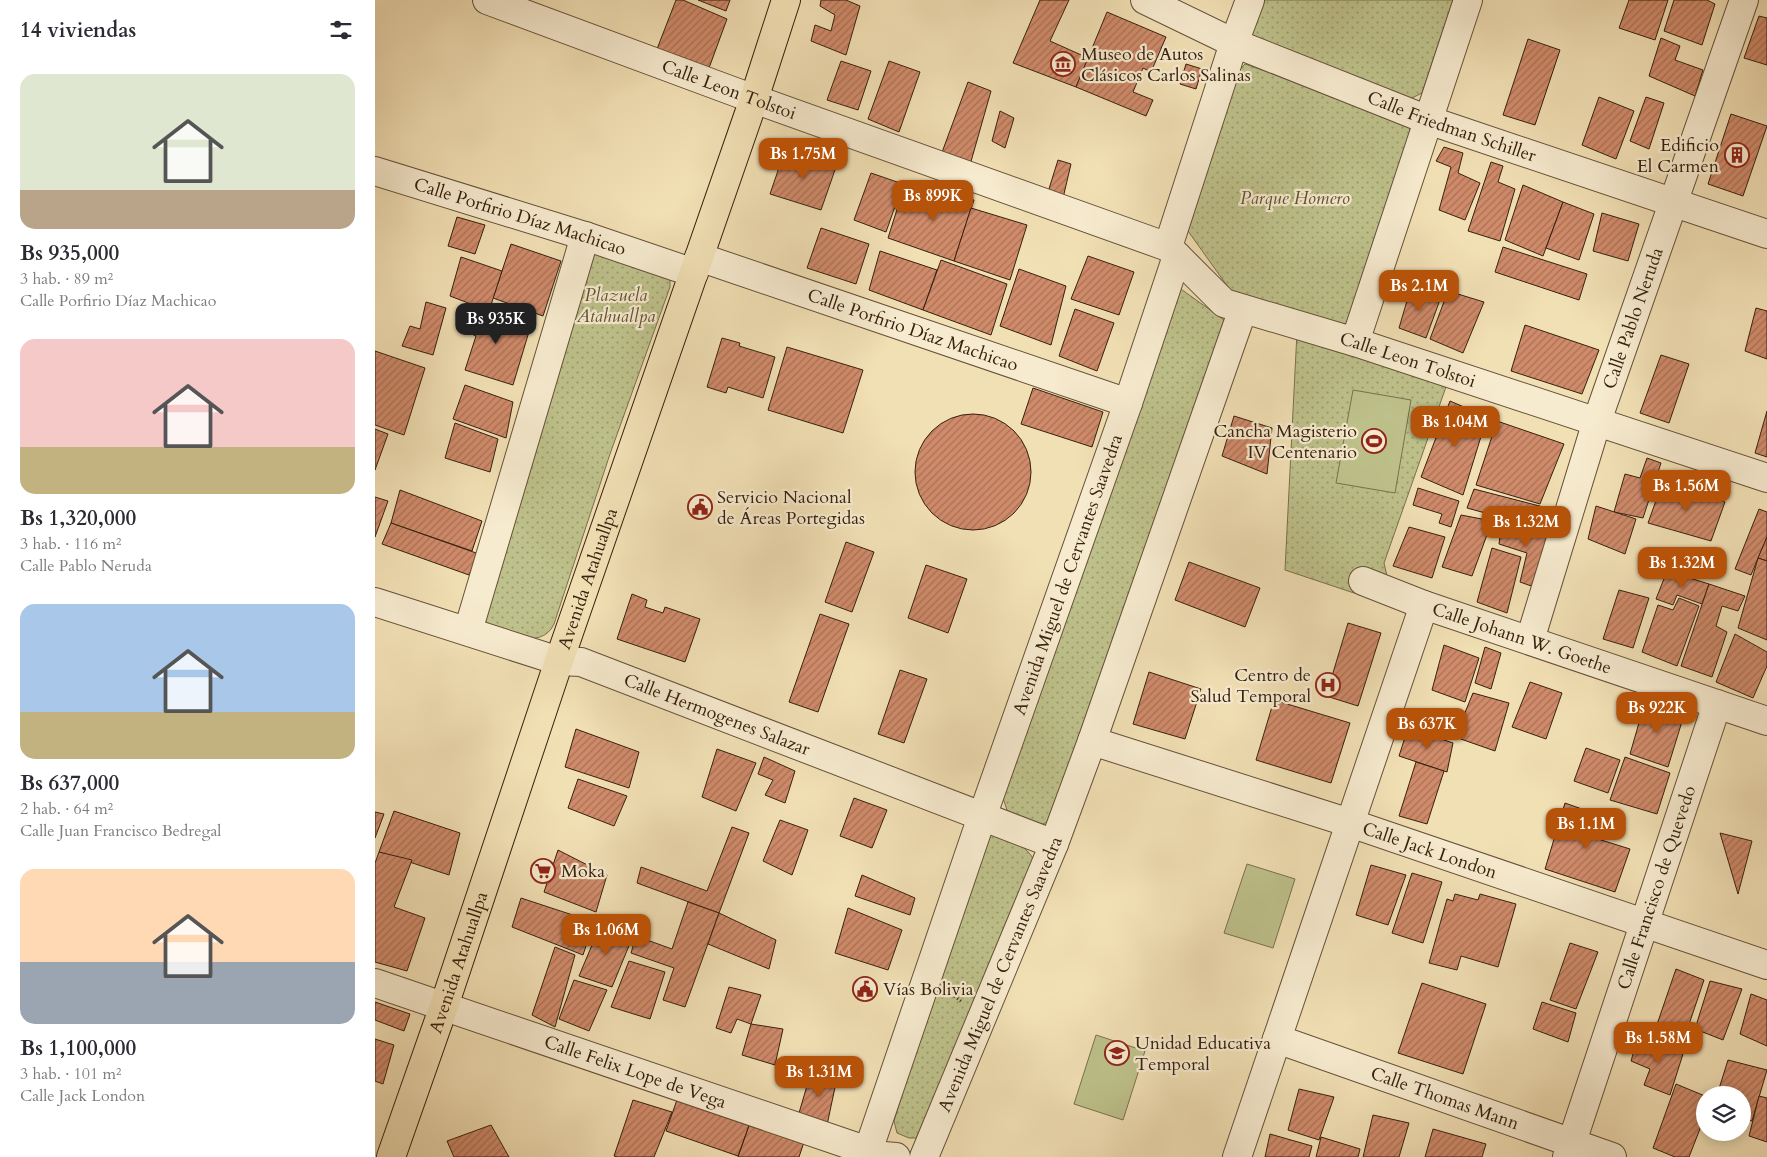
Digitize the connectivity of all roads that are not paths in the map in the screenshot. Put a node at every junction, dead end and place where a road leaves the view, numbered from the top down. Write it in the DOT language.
graph roads {
  1 [pos="487,0"];
  2 [pos="786,0"];
  3 [pos="1145,0"];
  4 [pos="1250,0"];
  5 [pos="1468,0"];
  6 [pos="1744,0"];
  7 [pos="1234,43"];
  8 [pos="754,99"];
  9 [pos="1428,120"];
  10 [pos="375,171"];
  11 [pos="1673,203"];
  12 [pos="1767,234"];
  13 [pos="585,236"];
  14 [pos="1173,252"];
  15 [pos="696,265"];
  16 [pos="1243,309"];
  17 [pos="1355,342"];
  18 [pos="1128,403"];
  19 [pos="1597,421"];
  20 [pos="1767,478"];
  21 [pos="1363,581"];
  22 [pos="375,602"];
  23 [pos="1424,605"];
  24 [pos="468,631"];
  25 [pos="1530,640"];
  26 [pos="559,661"];
  27 [pos="1717,704"];
  28 [pos="1767,721"];
  29 [pos="1092,741"];
  30 [pos="982,817"];
  31 [pos="1350,823"];
  32 [pos="1054,844"];
  33 [pos="1643,924"];
  34 [pos="1767,965"];
  35 [pos="375,983"];
  36 [pos="444,1006"];
  37 [pos="1277,1039"];
  38 [pos="1569,1150"];
  39 [pos="883,1155"];
  40 [pos="391,1157"];
  41 [pos="924,1157"];
  42 [pos="1237,1157"];
  43 [pos="1612,1157"];
  1 -- 8 [label="street, Calle Leon Tolstoi"];
  2 -- 8 [label="main road, Avenida Atahuallpa"];
  3 -- 7 [label="street, Calle Friedman Schiller"];
  4 -- 7 [label="street, Avenida Miguel de Cervantes Saavedra"];
  5 -- 9 [label="street"];
  6 -- 11 [label="street, Calle Pablo Neruda"];
  7 -- 9 [label="street, Calle Friedman Schiller"];
  7 -- 14 [label="street, Avenida Miguel de Cervantes Saavedra"];
  8 -- 14 [label="street, Calle Leon Tolstoi"];
  8 -- 15 [label="main road, Avenida Atahuallpa"];
  9 -- 11 [label="street, Calle Friedman Schiller"];
  9 -- 17 [label="street"];
  10 -- 13 [label="street, Calle Porfirio Díaz Machicao"];
  11 -- 12 [label="street, Calle Friedman Schiller"];
  11 -- 19 [label="street, Calle Pablo Neruda"];
  13 -- 15 [label="street, Calle Porfirio Díaz Machicao"];
  13 -- 24 [label="street"];
  14 -- 16 [label="street, Calle Leon Tolstoi"];
  14 -- 18 [label="street, Avenida Miguel de Cervantes Saavedra"];
  15 -- 18 [label="street, Calle Porfirio Díaz Machicao"];
  15 -- 26 [label="main road, Avenida Atahuallpa"];
  16 -- 17 [label="street, Calle Leon Tolstoi"];
  16 -- 29 [label="street, Avenida Miguel de Cervantes Saavedra"];
  17 -- 19 [label="street, Calle Leon Tolstoi"];
  18 -- 30 [label="street, Avenida Miguel de Cervantes Saavedra"];
  19 -- 20 [label="street, Calle Leon Tolstoi"];
  19 -- 25 [label="street, Calle Pablo Neruda"];
  21 -- 23 [label="street, Calle Johann W. Goethe"];
  22 -- 24 [label="street, Calle Hermogenes Salazar"];
  23 -- 25 [label="street, Calle Johann W. Goethe"];
  23 -- 31 [label="street"];
  24 -- 26 [label="street, Calle Hermogenes Salazar"];
  25 -- 27 [label="street, Calle Johann W. Goethe"];
  26 -- 30 [label="street, Calle Hermogenes Salazar"];
  26 -- 36 [label="main road, Avenida Atahuallpa"];
  27 -- 28 [label="street, Calle Johann W. Goethe"];
  27 -- 33 [label="street, Calle Francisco de Quevedo"];
  29 -- 31 [label="street, Calle Jack London"];
  29 -- 32 [label="street, Avenida Miguel de Cervantes Saavedra"];
  30 -- 32 [label="street, Calle Hermogenes Salazar"];
  30 -- 39 [label="street, Avenida Miguel de Cervantes Saavedra"];
  31 -- 33 [label="street, Calle Jack London"];
  31 -- 37 [label="street"];
  32 -- 41 [label="street, Avenida Miguel de Cervantes Saavedra"];
  33 -- 34 [label="street, Calle Jack London"];
  33 -- 38 [label="street, Calle Francisco de Quevedo"];
  35 -- 36 [label="street, Calle Felix Lope de Vega"];
  36 -- 39 [label="street, Calle Felix Lope de Vega"];
  36 -- 40 [label="main road, Avenida Atahuallpa"];
  37 -- 38 [label="street, Calle Thomas Mann"];
  37 -- 42 [label="street"];
  38 -- 43 [label="street, Calle Thomas Mann"];
}
